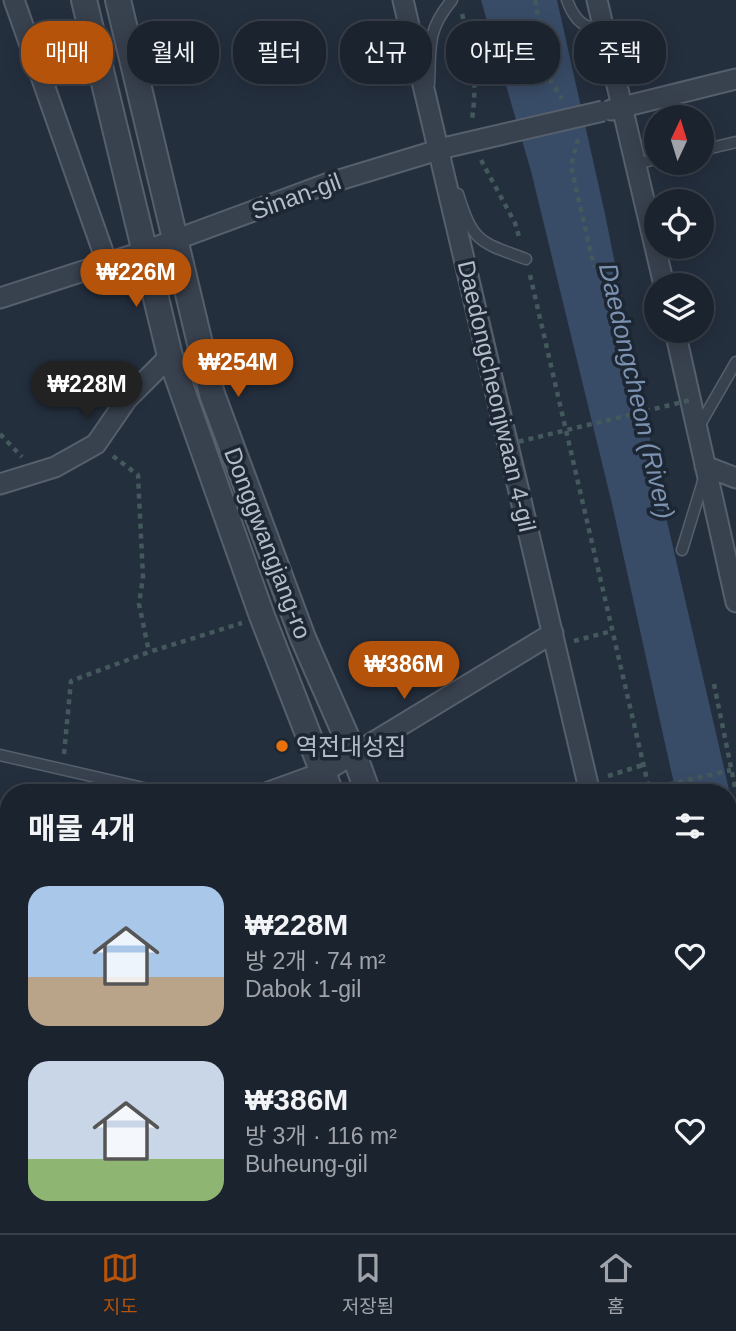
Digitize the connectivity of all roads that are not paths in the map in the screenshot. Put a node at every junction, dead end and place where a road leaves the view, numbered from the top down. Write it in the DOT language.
graph roads {
  1 [pos="14,0"];
  2 [pos="84,0"];
  3 [pos="118,0"];
  4 [pos="403,0"];
  5 [pos="452,0"];
  6 [pos="567,0"];
  7 [pos="597,0"];
  8 [pos="578,21"];
  9 [pos="602,21"];
  10 [pos="736,79"];
  11 [pos="610,84"];
  12 [pos="425,101"];
  13 [pos="613,110"];
  14 [pos="736,142"];
  15 [pos="714,147"];
  16 [pos="443,148"];
  17 [pos="644,162"];
  18 [pos="636,164"];
  19 [pos="176,240"];
  20 [pos="145,251"];
  21 [pos="526,259"];
  22 [pos="107,263"];
  23 [pos="661,273"];
  24 [pos="0,298"];
  25 [pos="677,343"];
  26 [pos="170,356"];
  27 [pos="736,362"];
  28 [pos="697,429"];
  29 [pos="706,469"];
  30 [pos="736,478"];
  31 [pos="0,484"];
  32 [pos="682,551"];
  33 [pos="736,602"];
  34 [pos="553,633"];
  35 [pos="354,754"];
  36 [pos="0,755"];
  37 [pos="328,783"];
  38 [pos="126,784"];
  39 [pos="365,784"];
  40 [pos="588,784"];
  1 -- 22 [label="street"];
  2 -- 20 [label="street, Donggwangjang-ro"];
  3 -- 19 [label="street, Donggwangjang-ro"];
  4 -- 12 [label="street, Daedongcheonjwaan 4-gil"];
  5 -- 12 [label="lane"];
  6 -- 8 [label="lane"];
  7 -- 9 [label="street"];
  10 -- 13 [label="street"];
  11 -- 13 [label="street"];
  12 -- 16 [label="street, Daedongcheonjwaan 4-gil"];
  13 -- 16 [label="street, Sinan-gil, bridge"];
  13 -- 18 [label="street"];
  14 -- 15 [label="lane"];
  16 -- 19 [label="street, Sinan-gil"];
  16 -- 21 [label="lane"];
  16 -- 34 [label="street, Daedongcheonjwaan 4-gil"];
  17 -- 18 [label="lane"];
  18 -- 23 [label="street"];
  19 -- 20 [label="street, Sinan-gil"];
  19 -- 35 [label="street, Donggwangjang-ro"];
  20 -- 22 [label="street, Sinan-gil"];
  20 -- 26 [label="street, Donggwangjang-ro"];
  22 -- 24 [label="street, Sinan-gil"];
  25 -- 28 [label="street"];
  26 -- 31 [label="street"];
  26 -- 37 [label="street, Donggwangjang-ro"];
  27 -- 28 [label="lane"];
  28 -- 29 [label="street"];
  29 -- 30 [label="street"];
  29 -- 32 [label="lane"];
  29 -- 33 [label="street"];
  34 -- 35 [label="street"];
  34 -- 40 [label="street, Daedongcheonjwaan 4-gil"];
  35 -- 37 [label="street"];
  35 -- 39 [label="street, Donggwangjang-ro"];
  36 -- 38 [label="lane"];
}
